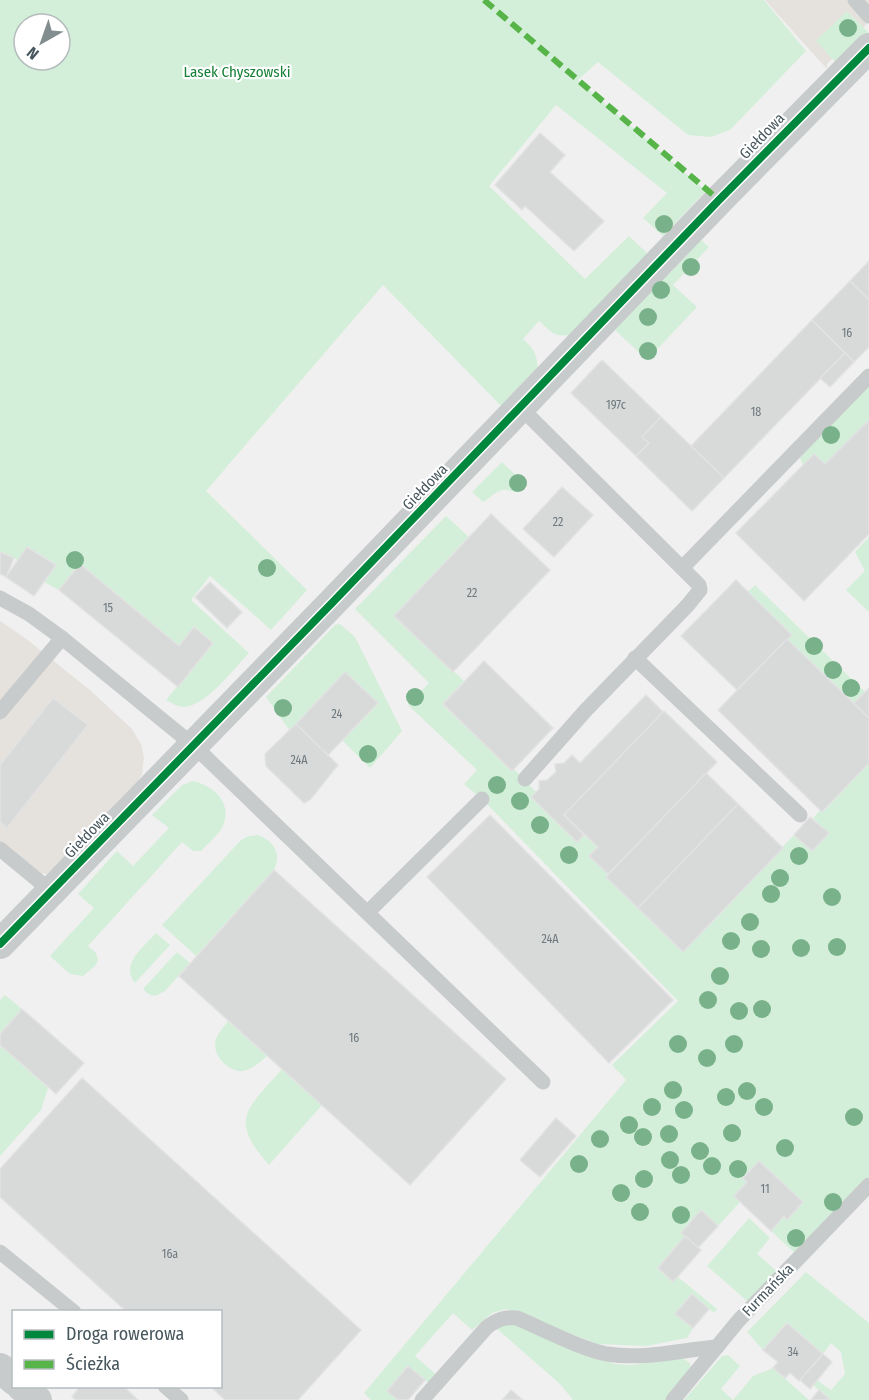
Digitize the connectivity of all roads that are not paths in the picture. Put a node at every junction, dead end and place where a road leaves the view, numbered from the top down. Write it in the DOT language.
graph roads {
  1 [pos="855,0"];
  2 [pos="869,16"];
  3 [pos="869,48"];
  4 [pos="869,376"];
  5 [pos="520,407"];
  6 [pos="682,568"];
  7 [pos="0,598"];
  8 [pos="62,638"];
  9 [pos="635,658"];
  10 [pos="0,712"];
  11 [pos="193,746"];
  12 [pos="525,779"];
  13 [pos="482,799"];
  14 [pos="800,815"];
  15 [pos="0,849"];
  16 [pos="51,891"];
  17 [pos="368,912"];
  18 [pos="0,944"];
  19 [pos="543,1082"];
  20 [pos="869,1185"];
  21 [pos="0,1252"];
  22 [pos="73,1310"];
  23 [pos="717,1347"];
  24 [pos="0,1368"];
  25 [pos="12,1378"];
  26 [pos="23,1388"];
  27 [pos="167,1388"];
  28 [pos="37,1400"];
  29 [pos="182,1400"];
  30 [pos="422,1400"];
  31 [pos="673,1400"];
  1 -- 2 [label="lane"];
  3 -- 5 [label="street, Giełdowa"];
  4 -- 6 [label="lane"];
  5 -- 6 [label="lane"];
  5 -- 11 [label="street, Giełdowa"];
  6 -- 9 [label="lane"];
  7 -- 8 [label="lane"];
  8 -- 10 [label="lane"];
  8 -- 11 [label="lane"];
  9 -- 12 [label="lane"];
  9 -- 14 [label="lane"];
  11 -- 16 [label="street, Giełdowa"];
  11 -- 17 [label="lane"];
  13 -- 17 [label="lane"];
  15 -- 16 [label="lane"];
  16 -- 18 [label="street, Giełdowa"];
  17 -- 19 [label="lane"];
  20 -- 23 [label="lane, Furmańska"];
  21 -- 22 [label="lane"];
  23 -- 30 [label="lane"];
  23 -- 31 [label="lane, Furmańska"];
  24 -- 25 [label="street"];
  26 -- 28 [label="street"];
  27 -- 29 [label="lane"];
}
